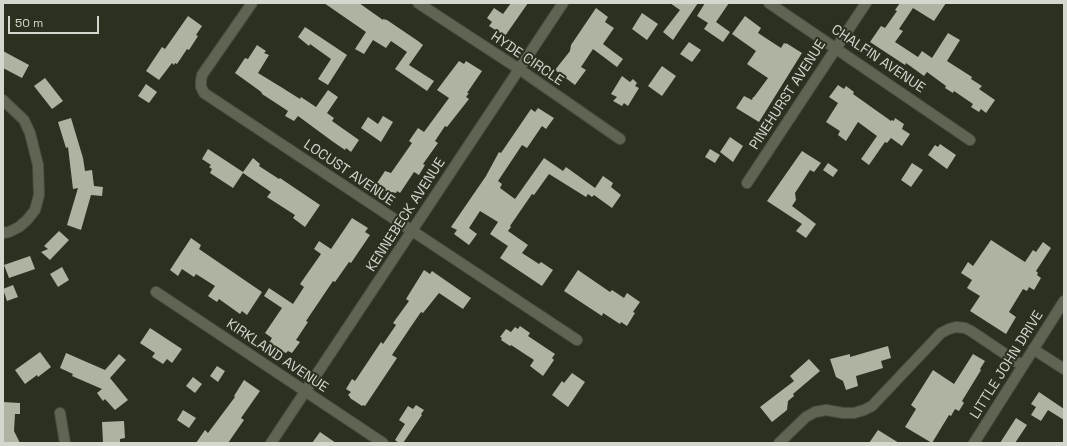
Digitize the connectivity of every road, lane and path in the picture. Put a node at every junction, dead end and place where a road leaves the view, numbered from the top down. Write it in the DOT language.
graph roads {
  1 [pos="252,3"];
  2 [pos="418,3"];
  3 [pos="563,3"];
  4 [pos="769,3"];
  5 [pos="866,3"];
  6 [pos="836,47"];
  7 [pos="519,69"];
  8 [pos="3,100"];
  9 [pos="620,139"];
  10 [pos="970,140"];
  11 [pos="747,183"];
  12 [pos="412,231"];
  13 [pos="3,232"];
  14 [pos="156,292"];
  15 [pos="1064,301"];
  16 [pos="577,340"];
  17 [pos="1034,349"];
  18 [pos="1023,366"];
  19 [pos="1064,369"];
  20 [pos="306,392"];
  21 [pos="60,413"];
  22 [pos="65,443"];
  23 [pos="271,443"];
  24 [pos="383,443"];
  25 [pos="779,443"];
  26 [pos="974,443"];
  1 -- 12 [label="street, LOCUST AVENUE"];
  2 -- 7 [label="street, HYDE CIRCLE"];
  3 -- 7 [label="street, KENNEBECK AVENUE"];
  4 -- 6 [label="street, CHALFIN AVENUE"];
  5 -- 6 [label="street, PINEHURST AVENUE"];
  6 -- 10 [label="street, CHALFIN AVENUE"];
  6 -- 11 [label="street, PINEHURST AVENUE"];
  7 -- 9 [label="street, HYDE CIRCLE"];
  7 -- 12 [label="street, KENNEBECK AVENUE"];
  8 -- 13 [label="street"];
  12 -- 16 [label="street, LOCUST AVENUE"];
  12 -- 20 [label="street, KENNEBECK AVENUE"];
  14 -- 20 [label="street, KIRKLAND AVENUE"];
  15 -- 17 [label="street, LITTLE JOHN DRIVE"];
  17 -- 18 [label="street, LITTLE JOHN DRIVE"];
  17 -- 19 [label="street"];
  18 -- 25 [label="street"];
  18 -- 26 [label="street, LITTLE JOHN DRIVE"];
  20 -- 23 [label="street, KENNEBECK AVENUE"];
  20 -- 24 [label="street, KIRKLAND AVENUE"];
  21 -- 22 [label="street"];
}
